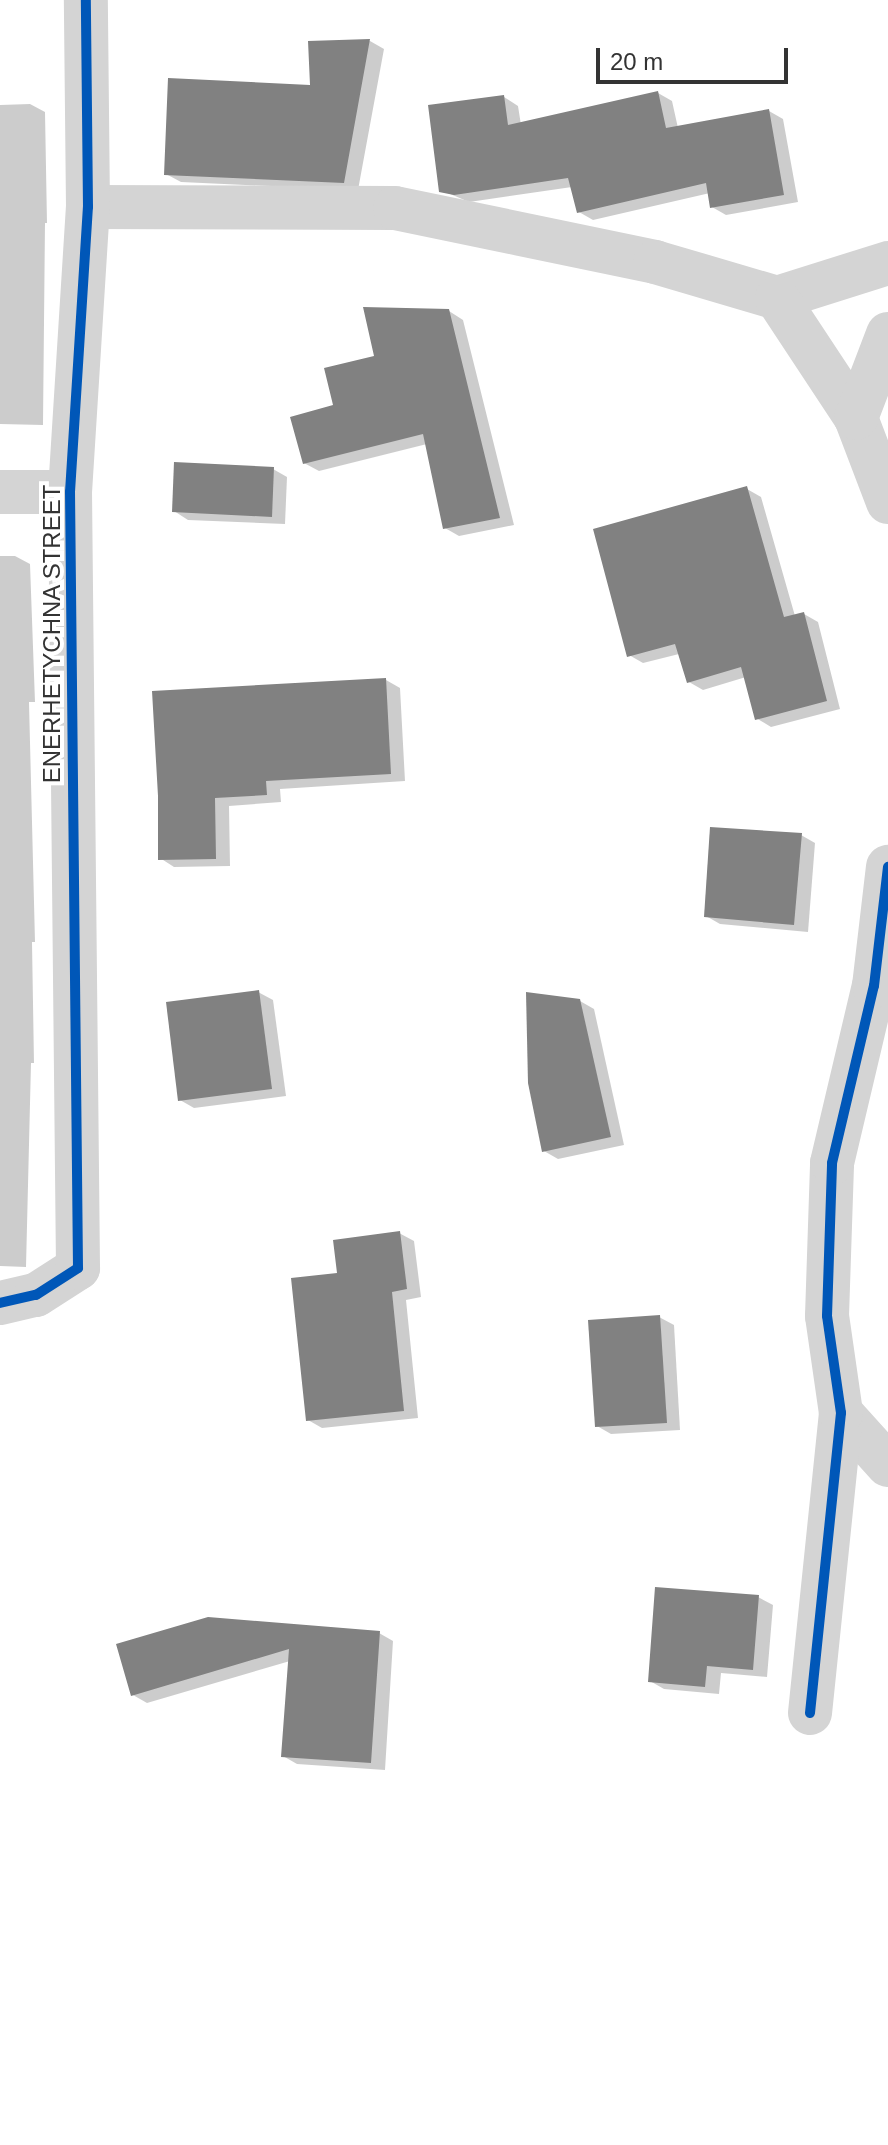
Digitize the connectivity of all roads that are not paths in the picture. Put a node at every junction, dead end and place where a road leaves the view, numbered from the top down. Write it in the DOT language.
graph roads {
  1 [pos="86,0"];
  2 [pos="88,207"];
  3 [pos="888,263"];
  4 [pos="777,298"];
  5 [pos="888,334"];
  6 [pos="856,418"];
  7 [pos="0,492"];
  8 [pos="70,492"];
  9 [pos="888,502"];
  10 [pos="888,867"];
  11 [pos="0,1303"];
  12 [pos="841,1413"];
  13 [pos="888,1465"];
  14 [pos="810,1713"];
  1 -- 2 [label="street, ENERHETYCHNA STREET"];
  2 -- 4 [label="street"];
  2 -- 8 [label="street, ENERHETYCHNA STREET"];
  3 -- 4 [label="street"];
  4 -- 6 [label="street"];
  5 -- 6 [label="street"];
  6 -- 9 [label="street"];
  7 -- 8 [label="street, ENERHETYCHNA STREET"];
  8 -- 11 [label="street, ENERHETYCHNA STREET"];
  10 -- 12 [label="street"];
  12 -- 13 [label="street"];
  12 -- 14 [label="street"];
}
